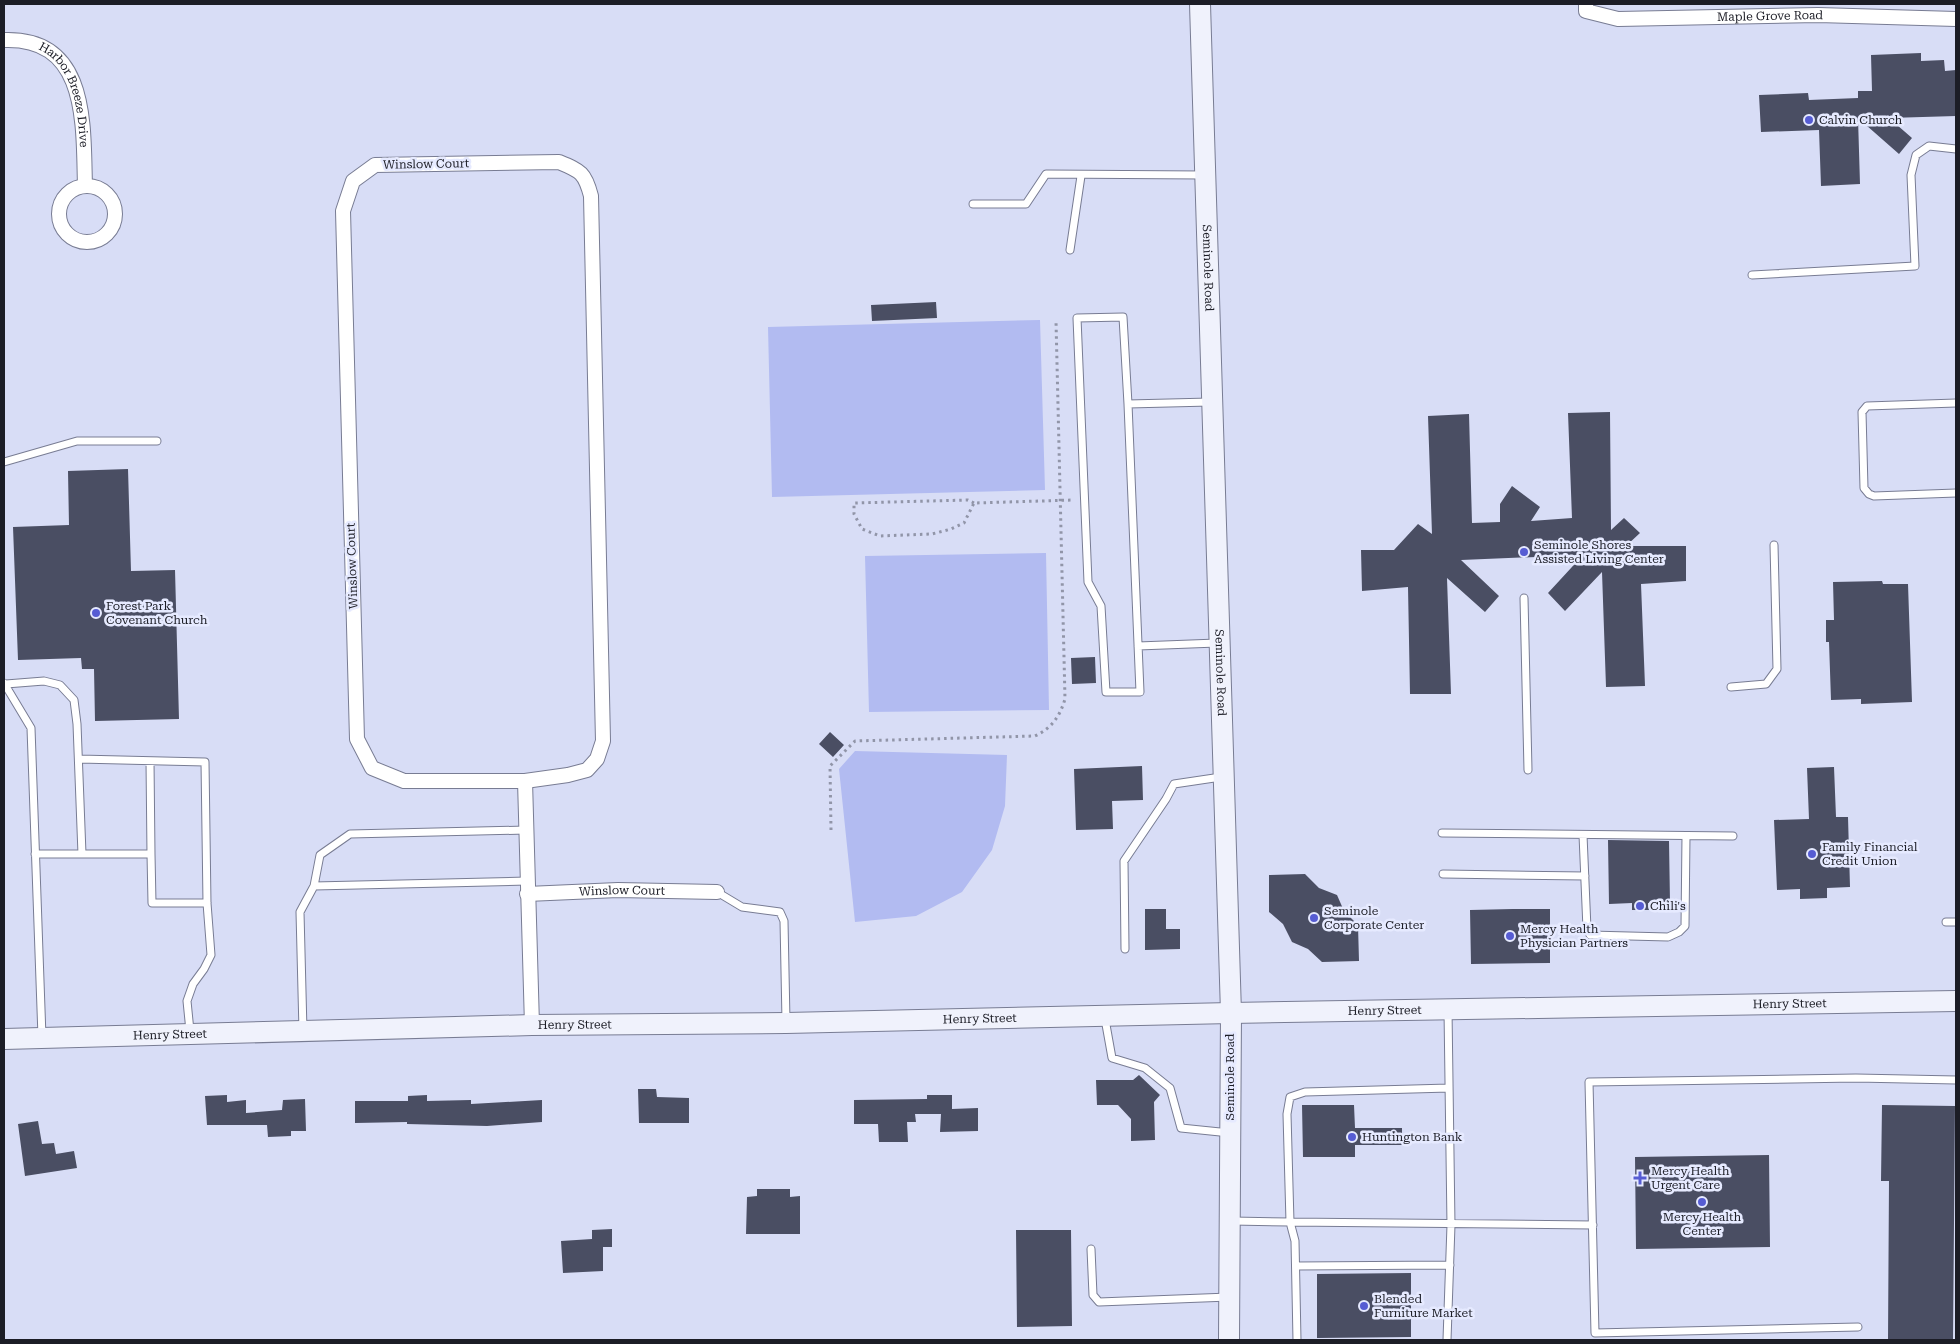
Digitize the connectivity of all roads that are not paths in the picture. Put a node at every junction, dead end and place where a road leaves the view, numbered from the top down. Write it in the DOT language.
graph roads {
  1 [pos="1200,4"];
  2 [pos="1586,7"];
  3 [pos="1818,9"];
  4 [pos="1956,19"];
  5 [pos="4,40"];
  6 [pos="1956,149"];
  7 [pos="1206,175"];
  8 [pos="1081,176"];
  9 [pos="85,186"];
  10 [pos="973,204"];
  11 [pos="1070,250"];
  12 [pos="1752,275"];
  13 [pos="1213,401"];
  14 [pos="1956,403"];
  15 [pos="1128,404"];
  16 [pos="157,441"];
  17 [pos="4,462"];
  18 [pos="1956,494"];
  19 [pos="1774,545"];
  20 [pos="1524,598"];
  21 [pos="1220,643"];
  22 [pos="1138,646"];
  23 [pos="5,683"];
  24 [pos="1730,687"];
  25 [pos="79,759"];
  26 [pos="150,761"];
  27 [pos="1528,770"];
  28 [pos="1224,776"];
  29 [pos="525,780"];
  30 [pos="526,830"];
  31 [pos="1442,833"];
  32 [pos="1583,835"];
  33 [pos="1686,836"];
  34 [pos="1733,836"];
  35 [pos="35,854"];
  36 [pos="82,854"];
  37 [pos="151,854"];
  38 [pos="1443,874"];
  39 [pos="1585,876"];
  40 [pos="314,886"];
  41 [pos="527,887"];
  42 [pos="717,892"];
  43 [pos="207,903"];
  44 [pos="1946,922"];
  45 [pos="1956,922"];
  46 [pos="1125,949"];
  47 [pos="1956,1001"];
  48 [pos="1448,1010"];
  49 [pos="1231,1013"];
  50 [pos="1105,1016"];
  51 [pos="786,1023"];
  52 [pos="532,1025"];
  53 [pos="303,1031"];
  54 [pos="190,1034"];
  55 [pos="42,1038"];
  56 [pos="4,1039"];
  57 [pos="1956,1080"];
  58 [pos="1449,1088"];
  59 [pos="1230,1133"];
  60 [pos="1230,1221"];
  61 [pos="1290,1222"];
  62 [pos="1451,1225"];
  63 [pos="1593,1225"];
  64 [pos="1091,1249"];
  65 [pos="1450,1265"];
  66 [pos="1296,1266"];
  67 [pos="1229,1297"];
  68 [pos="1858,1327"];
  69 [pos="1229,1340"];
  70 [pos="1297,1340"];
  71 [pos="1447,1340"];
  1 -- 7 [label="street, Seminole Road"];
  2 -- 3 [label="street, Maple Grove Road"];
  3 -- 4 [label="street, Maple Grove Road"];
  5 -- 9 [label="street, Harbor Breeze Drive"];
  6 -- 12 [label="lane"];
  7 -- 8 [label="lane"];
  7 -- 13 [label="street, Seminole Road"];
  8 -- 10 [label="lane"];
  8 -- 11 [label="lane"];
  9 -- 9 [label="street"];
  13 -- 15 [label="lane"];
  13 -- 21 [label="street, Seminole Road"];
  14 -- 18 [label="lane"];
  15 -- 22 [label="lane"];
  15 -- 22 [label="lane"];
  16 -- 17 [label="lane"];
  19 -- 24 [label="lane"];
  20 -- 27 [label="lane"];
  21 -- 22 [label="lane"];
  21 -- 28 [label="street, Seminole Road"];
  23 -- 25 [label="lane"];
  23 -- 35 [label="lane"];
  25 -- 26 [label="lane"];
  25 -- 36 [label="lane"];
  26 -- 37 [label="lane"];
  26 -- 43 [label="lane"];
  28 -- 46 [label="lane"];
  28 -- 49 [label="street, Seminole Road"];
  29 -- 29 [label="street, Winslow Court"];
  29 -- 30 [label="street"];
  30 -- 40 [label="lane"];
  30 -- 41 [label="street"];
  31 -- 32 [label="lane"];
  32 -- 33 [label="lane"];
  32 -- 39 [label="lane"];
  33 -- 34 [label="lane"];
  33 -- 39 [label="lane"];
  35 -- 36 [label="lane"];
  35 -- 55 [label="lane"];
  36 -- 37 [label="lane"];
  37 -- 43 [label="lane"];
  38 -- 39 [label="lane"];
  40 -- 41 [label="lane"];
  40 -- 53 [label="lane"];
  41 -- 42 [label="street, Winslow Court"];
  41 -- 52 [label="street"];
  42 -- 51 [label="lane"];
  43 -- 54 [label="lane"];
  44 -- 45 [label="lane"];
  47 -- 48 [label="street, Henry Street"];
  48 -- 49 [label="street, Henry Street"];
  48 -- 58 [label="lane"];
  49 -- 50 [label="street, Henry Street"];
  49 -- 59 [label="street, Seminole Road"];
  50 -- 51 [label="street, Henry Street"];
  50 -- 59 [label="lane"];
  51 -- 52 [label="street, Henry Street"];
  52 -- 53 [label="street, Henry Street"];
  53 -- 54 [label="street, Henry Street"];
  54 -- 55 [label="street, Henry Street"];
  55 -- 56 [label="street, Henry Street"];
  57 -- 63 [label="lane"];
  58 -- 61 [label="lane"];
  58 -- 62 [label="lane"];
  59 -- 60 [label="street, Seminole Road"];
  60 -- 61 [label="lane"];
  60 -- 67 [label="street, Seminole Road"];
  61 -- 62 [label="lane"];
  61 -- 66 [label="lane"];
  62 -- 63 [label="lane"];
  62 -- 65 [label="lane"];
  63 -- 68 [label="lane"];
  64 -- 67 [label="lane"];
  65 -- 66 [label="lane"];
  65 -- 71 [label="lane"];
  66 -- 70 [label="lane"];
  67 -- 69 [label="street, Seminole Road"];
}
